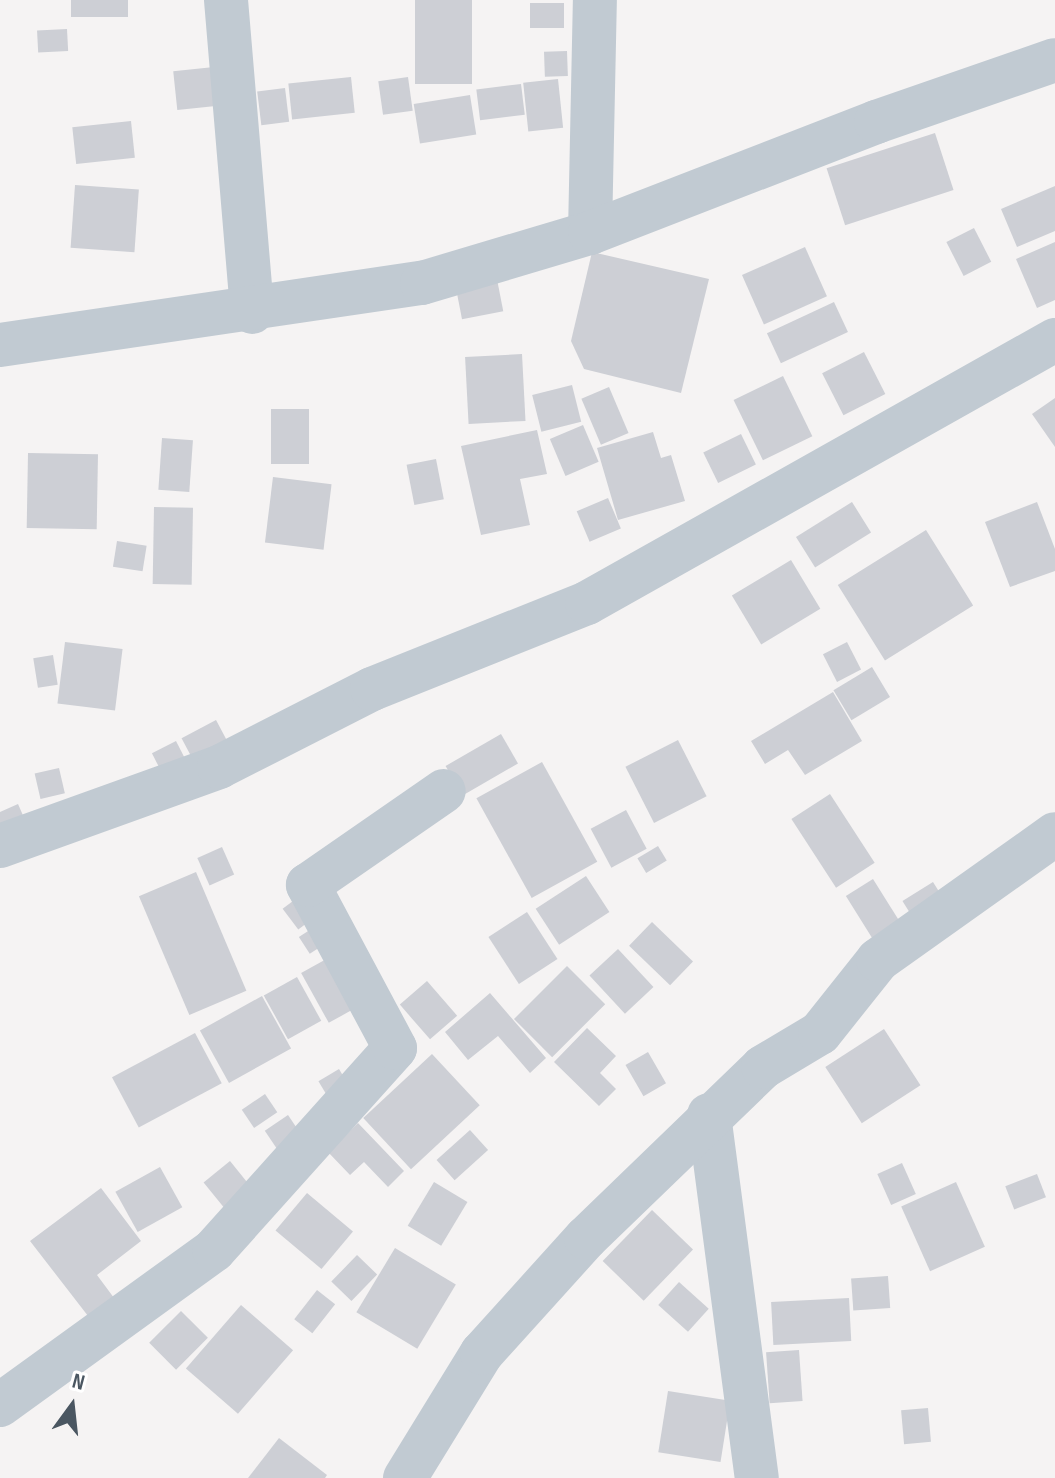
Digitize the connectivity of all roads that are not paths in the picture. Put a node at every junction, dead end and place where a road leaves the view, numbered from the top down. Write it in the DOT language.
graph roads {
  1 [pos="226,0"];
  2 [pos="595,0"];
  3 [pos="1055,60"];
  4 [pos="590,233"];
  5 [pos="252,312"];
  6 [pos="1055,340"];
  7 [pos="0,345"];
  8 [pos="444,791"];
  9 [pos="1055,834"];
  10 [pos="0,846"];
  11 [pos="709,1115"];
  12 [pos="0,1405"];
  13 [pos="405,1478"];
  14 [pos="757,1478"];
  1 -- 5 [label="street"];
  2 -- 4 [label="street"];
  3 -- 4 [label="street"];
  4 -- 5 [label="street"];
  5 -- 7 [label="street"];
  6 -- 10 [label="street"];
  8 -- 12 [label="street"];
  9 -- 11 [label="street"];
  11 -- 13 [label="street"];
  11 -- 14 [label="street"];
}
